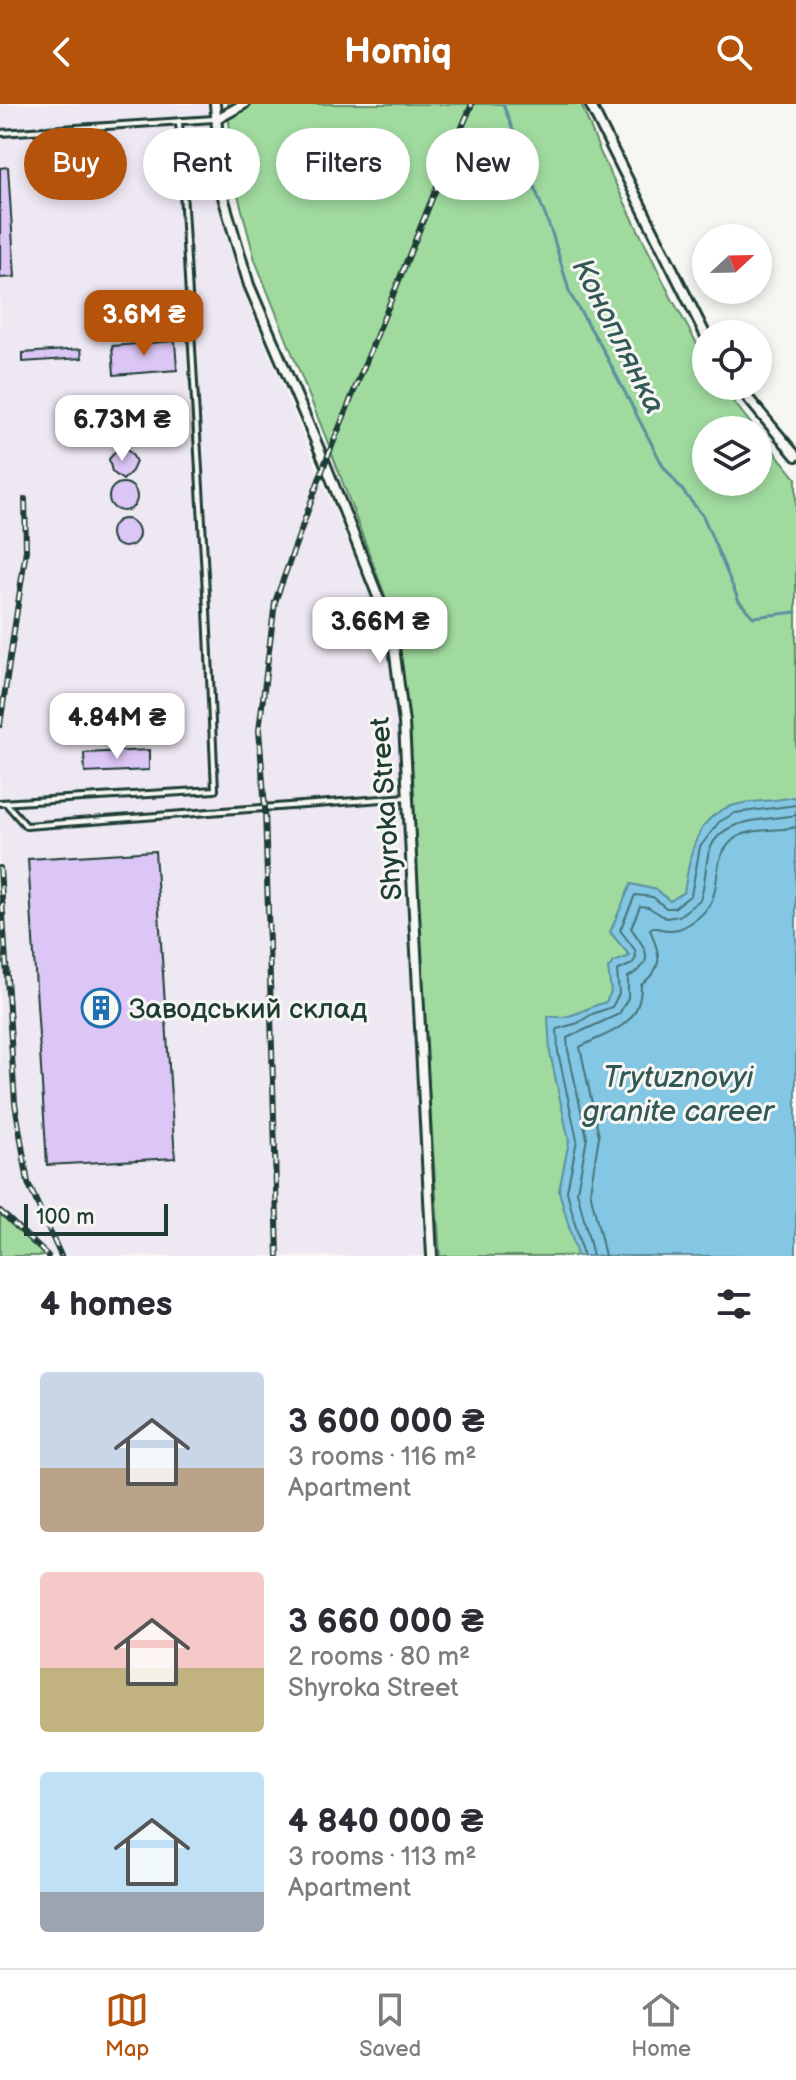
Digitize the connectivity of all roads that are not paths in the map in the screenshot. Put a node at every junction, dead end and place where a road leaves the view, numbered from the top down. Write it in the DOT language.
graph roads {
  1 [pos="215,104"];
  2 [pos="244,104"];
  3 [pos="590,104"];
  4 [pos="217,119"];
  5 [pos="179,121"];
  6 [pos="0,133"];
  7 [pos="698,320"];
  8 [pos="750,400"];
  9 [pos="796,456"];
  10 [pos="408,797"];
  11 [pos="3,803"];
  12 [pos="432,1256"];
  1 -- 4 [label="street, Shyroka Street"];
  2 -- 4 [label="street"];
  3 -- 7 [label="street"];
  4 -- 5 [label="lane"];
  4 -- 10 [label="street, Shyroka Street"];
  5 -- 6 [label="lane"];
  5 -- 11 [label="lane"];
  8 -- 9 [label="street"];
  10 -- 11 [label="lane"];
  10 -- 12 [label="street, Shyroka Street"];
}
